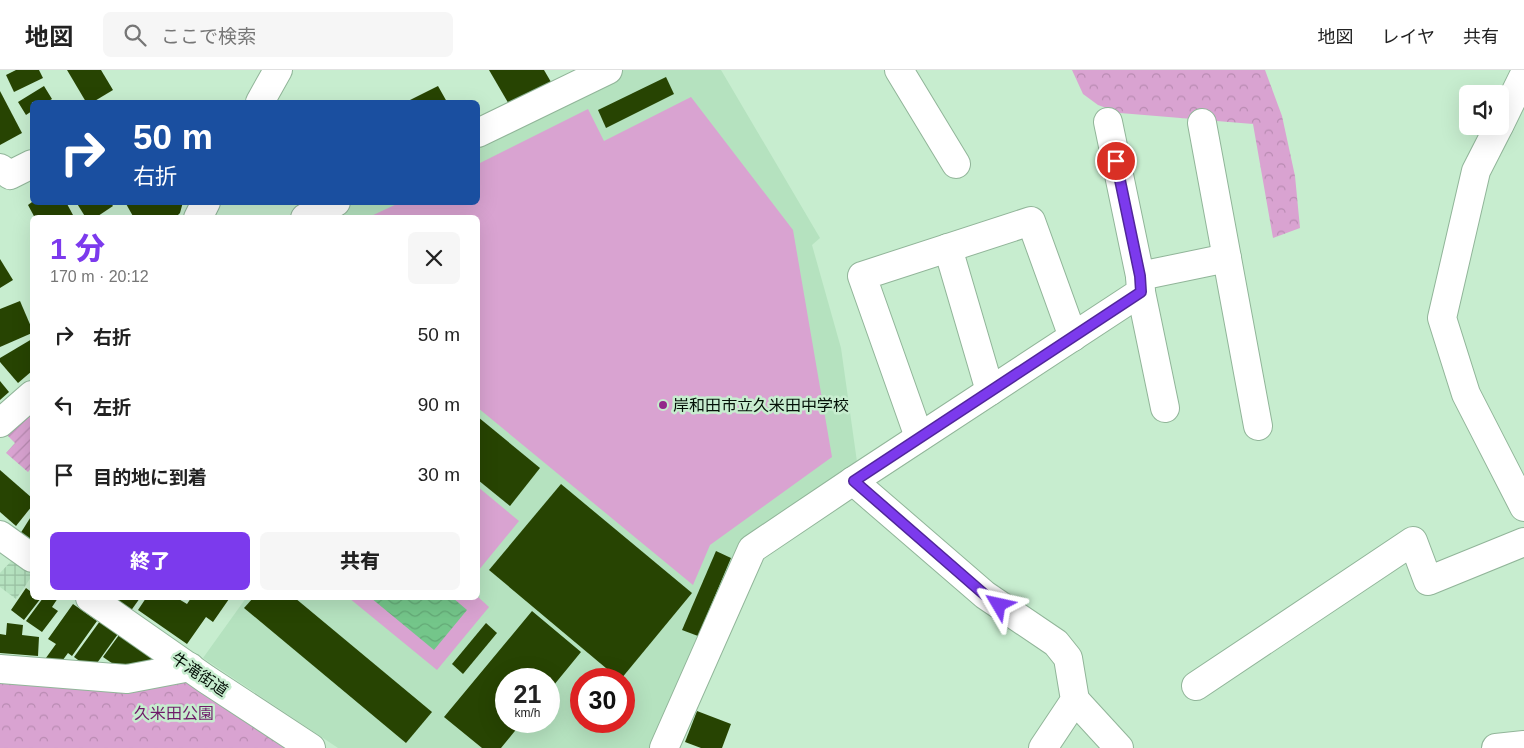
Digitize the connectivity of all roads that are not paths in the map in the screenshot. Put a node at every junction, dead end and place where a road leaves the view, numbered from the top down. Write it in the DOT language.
graph roads {
  1 [pos="278,70"];
  2 [pos="608,70"];
  3 [pos="899,70"];
  4 [pos="1519,75"];
  5 [pos="261,100"];
  6 [pos="1509,100"];
  7 [pos="1108,122"];
  8 [pos="1202,123"];
  9 [pos="480,132"];
  10 [pos="1494,135"];
  11 [pos="956,164"];
  12 [pos="330,205"];
  13 [pos="311,215"];
  14 [pos="948,248"];
  15 [pos="1227,258"];
  16 [pos="1141,284"];
  17 [pos="1072,337"];
  18 [pos="990,391"];
  19 [pos="30,397"];
  20 [pos="1165,408"];
  21 [pos="0,423"];
  22 [pos="1258,426"];
  23 [pos="919,437"];
  24 [pos="854,481"];
  25 [pos="1524,507"];
  26 [pos="0,535"];
  27 [pos="1524,542"];
  28 [pos="30,557"];
  29 [pos="93,600"];
  30 [pos="190,667"];
  31 [pos="0,669"];
  32 [pos="1196,686"];
  33 [pos="1075,700"];
  34 [pos="1524,745"];
  35 [pos="311,748"];
  36 [pos="664,748"];
  37 [pos="1044,748"];
  38 [pos="1119,748"];
  39 [pos="1496,748"];
  1 -- 5 [label="street"];
  2 -- 9 [label="street"];
  3 -- 11 [label="street"];
  4 -- 6 [label="street"];
  7 -- 16 [label="street"];
  8 -- 15 [label="street"];
  10 -- 25 [label="street"];
  12 -- 13 [label="street"];
  14 -- 17 [label="street"];
  14 -- 18 [label="street"];
  14 -- 23 [label="street"];
  15 -- 16 [label="street"];
  15 -- 22 [label="street"];
  16 -- 17 [label="street"];
  16 -- 20 [label="street"];
  17 -- 18 [label="street"];
  18 -- 23 [label="street"];
  19 -- 21 [label="street"];
  23 -- 24 [label="street"];
  24 -- 33 [label="street"];
  24 -- 36 [label="street"];
  26 -- 28 [label="street"];
  27 -- 32 [label="street"];
  29 -- 30 [label="street, 牛滝街道"];
  30 -- 31 [label="street"];
  30 -- 35 [label="street, 牛滝街道"];
  33 -- 37 [label="street"];
  33 -- 38 [label="street"];
  34 -- 39 [label="street"];
}
